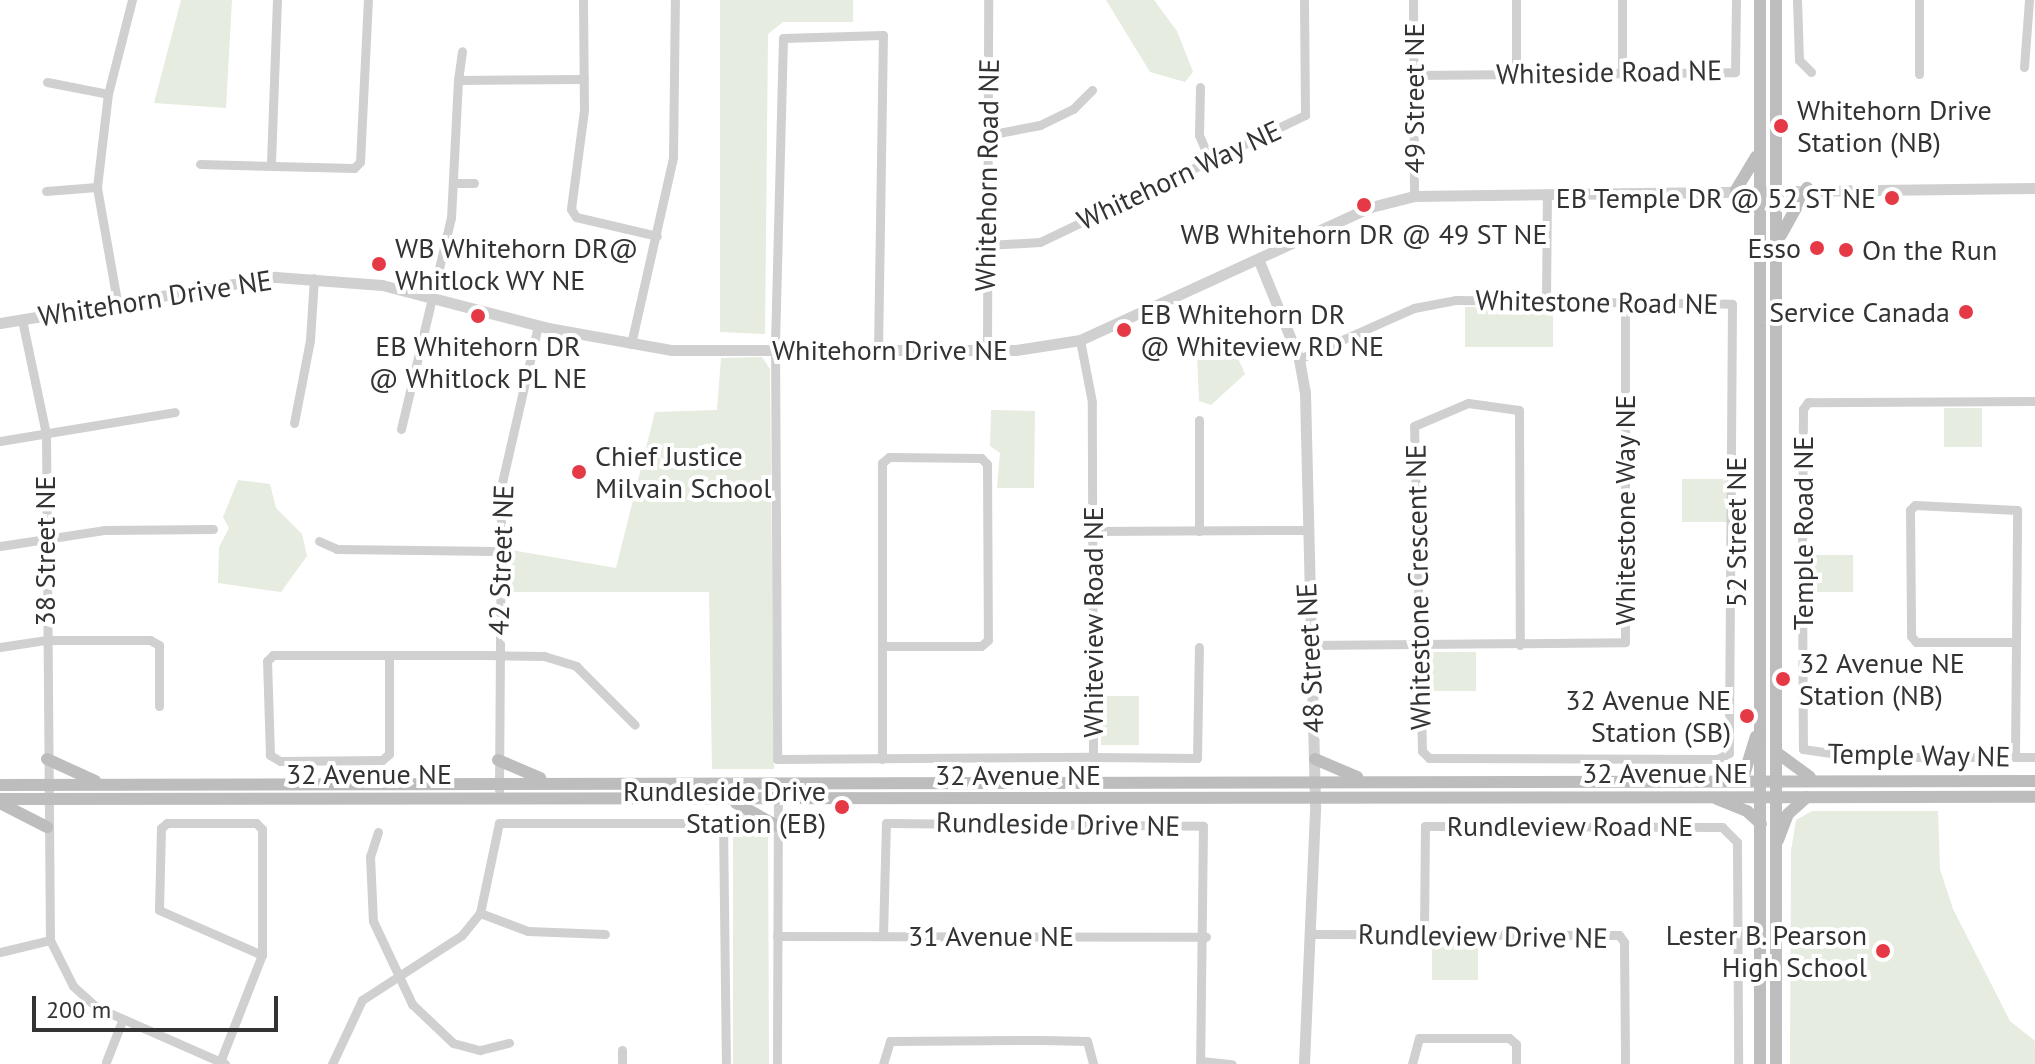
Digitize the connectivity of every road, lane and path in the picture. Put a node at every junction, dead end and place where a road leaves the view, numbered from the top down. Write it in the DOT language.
graph roads {
  1 [pos="132,0"];
  2 [pos="277,0"];
  3 [pos="368,0"];
  4 [pos="583,0"];
  5 [pos="675,0"];
  6 [pos="988,0"];
  7 [pos="1304,0"];
  8 [pos="1413,0"];
  9 [pos="1516,0"];
  10 [pos="1622,0"];
  11 [pos="1736,0"];
  12 [pos="1760,0"];
  13 [pos="1776,0"];
  14 [pos="1797,0"];
  15 [pos="1919,0"];
  16 [pos="2029,0"];
  17 [pos="462,51"];
  18 [pos="2024,67"];
  19 [pos="1811,72"];
  20 [pos="1622,73"];
  21 [pos="1516,74"];
  22 [pos="1919,74"];
  23 [pos="1414,75"];
  24 [pos="584,79"];
  25 [pos="458,80"];
  26 [pos="47,82"];
  27 [pos="1200,87"];
  28 [pos="1092,90"];
  29 [pos="108,94"];
  30 [pos="988,135"];
  31 [pos="1760,146"];
  32 [pos="1209,159"];
  33 [pos="271,163"];
  34 [pos="200,164"];
  35 [pos="453,183"];
  36 [pos="474,183"];
  37 [pos="97,187"];
  38 [pos="1807,188"];
  39 [pos="2035,188"];
  40 [pos="1760,189"];
  41 [pos="1777,189"];
  42 [pos="1736,190"];
  43 [pos="46,191"];
  44 [pos="1547,194"];
  45 [pos="1414,196"];
  46 [pos="657,236"];
  47 [pos="987,245"];
  48 [pos="1776,250"];
  49 [pos="1259,261"];
  50 [pos="314,278"];
  51 [pos="431,296"];
  52 [pos="117,301"];
  53 [pos="1546,301"];
  54 [pos="1625,301"];
  55 [pos="22,320"];
  56 [pos="0,323"];
  57 [pos="538,326"];
  58 [pos="1080,340"];
  59 [pos="631,344"];
  60 [pos="776,351"];
  61 [pos="878,351"];
  62 [pos="987,351"];
  63 [pos="1299,359"];
  64 [pos="2035,401"];
  65 [pos="175,412"];
  66 [pos="1199,420"];
  67 [pos="294,423"];
  68 [pos="401,429"];
  69 [pos="46,434"];
  70 [pos="0,441"];
  71 [pos="213,529"];
  72 [pos="1305,530"];
  73 [pos="1093,531"];
  74 [pos="1199,531"];
  75 [pos="45,541"];
  76 [pos="319,541"];
  77 [pos="0,546"];
  78 [pos="498,551"];
  79 [pos="46,640"];
  80 [pos="2016,642"];
  81 [pos="1309,645"];
  82 [pos="1416,645"];
  83 [pos="1520,645"];
  84 [pos="884,646"];
  85 [pos="0,647"];
  86 [pos="1199,647"];
  87 [pos="389,655"];
  88 [pos="497,655"];
  89 [pos="159,706"];
  90 [pos="1760,722"];
  91 [pos="635,725"];
  92 [pos="1803,749"];
  93 [pos="1776,752"];
  94 [pos="1093,757"];
  95 [pos="2015,757"];
  96 [pos="2035,757"];
  97 [pos="1429,758"];
  98 [pos="47,759"];
  99 [pos="882,759"];
  100 [pos="1315,759"];
  101 [pos="498,760"];
  102 [pos="1315,781"];
  103 [pos="1372,781"];
  104 [pos="1734,781"];
  105 [pos="1760,781"];
  106 [pos="1825,781"];
  107 [pos="2035,781"];
  108 [pos="778,782"];
  109 [pos="1776,782"];
  110 [pos="499,783"];
  111 [pos="555,783"];
  112 [pos="0,785"];
  113 [pos="47,785"];
  114 [pos="105,785"];
  115 [pos="1760,796"];
  116 [pos="1807,796"];
  117 [pos="499,797"];
  118 [pos="1710,797"];
  119 [pos="1776,797"];
  120 [pos="2035,797"];
  121 [pos="47,799"];
  122 [pos="718,799"];
  123 [pos="778,799"];
  124 [pos="1315,799"];
  125 [pos="0,801"];
  126 [pos="1761,824"];
  127 [pos="777,826"];
  128 [pos="47,827"];
  129 [pos="378,832"];
  130 [pos="1776,847"];
  131 [pos="480,913"];
  132 [pos="605,934"];
  133 [pos="1314,934"];
  134 [pos="1424,935"];
  135 [pos="777,936"];
  136 [pos="883,936"];
  137 [pos="1206,937"];
  138 [pos="50,940"];
  139 [pos="0,952"];
  140 [pos="262,955"];
  141 [pos="395,975"];
  142 [pos="122,1021"];
  143 [pos="509,1043"];
  144 [pos="622,1050"];
  145 [pos="106,1062"];
  146 [pos="222,1063"];
  147 [pos="1200,1063"];
  148 [pos="332,1064"];
  149 [pos="622,1064"];
  150 [pos="726,1064"];
  151 [pos="777,1064"];
  152 [pos="883,1064"];
  153 [pos="1093,1064"];
  154 [pos="1232,1064"];
  155 [pos="1304,1064"];
  156 [pos="1412,1064"];
  157 [pos="1516,1064"];
  158 [pos="1625,1064"];
  159 [pos="1738,1064"];
  160 [pos="1760,1064"];
  161 [pos="1776,1064"];
  1 -- 29 [label="street"];
  2 -- 33 [label="street"];
  3 -- 33 [label="street"];
  4 -- 24 [label="street"];
  5 -- 46 [label="street"];
  6 -- 30 [label="street, Whitehorn Road NE"];
  7 -- 32 [label="street, Whitehorn Way NE"];
  8 -- 23 [label="street, 49 Street NE"];
  9 -- 21 [label="street"];
  10 -- 20 [label="street"];
  11 -- 20 [label="street, Whiteside Road NE"];
  12 -- 31 [label="main road, 52 Street NE"];
  13 -- 41 [label="main road, 52 Street NE"];
  14 -- 19 [label="street"];
  15 -- 22 [label="street"];
  16 -- 18 [label="street"];
  17 -- 25 [label="street"];
  20 -- 21 [label="street, Whiteside Road NE"];
  21 -- 23 [label="street, Whiteside Road NE"];
  23 -- 45 [label="street, 49 Street NE"];
  24 -- 25 [label="street"];
  24 -- 46 [label="street"];
  25 -- 35 [label="street"];
  26 -- 29 [label="street"];
  27 -- 32 [label="street"];
  28 -- 30 [label="street"];
  29 -- 37 [label="street"];
  30 -- 47 [label="street, Whitehorn Road NE"];
  31 -- 40 [label="main road, 52 Street NE"];
  31 -- 42 [label="main road"];
  32 -- 47 [label="street, Whitehorn Way NE"];
  33 -- 34 [label="street"];
  35 -- 36 [label="street"];
  35 -- 51 [label="street"];
  37 -- 43 [label="street"];
  37 -- 52 [label="street"];
  38 -- 39 [label="street, Whitehorn Drive NE"];
  38 -- 41 [label="street, Whitehorn Drive NE"];
  38 -- 48 [label="main road"];
  40 -- 41 [label="street, Whitehorn Drive NE"];
  40 -- 42 [label="street, Whitehorn Drive NE"];
  40 -- 90 [label="main road, 52 Street NE"];
  41 -- 48 [label="main road, 52 Street NE"];
  42 -- 44 [label="street, Whitehorn Drive NE"];
  44 -- 45 [label="street, Whitehorn Drive NE"];
  44 -- 53 [label="street"];
  45 -- 49 [label="street, Whitehorn Drive NE"];
  46 -- 59 [label="street"];
  47 -- 62 [label="street, Whitehorn Road NE"];
  48 -- 93 [label="main road, 52 Street NE"];
  49 -- 58 [label="street, Whitehorn Drive NE"];
  49 -- 63 [label="street, 48 Street NE"];
  50 -- 51 [label="street, Whitehorn Drive NE"];
  50 -- 52 [label="street, Whitehorn Drive NE"];
  50 -- 67 [label="street"];
  51 -- 57 [label="street, Whitehorn Drive NE"];
  51 -- 68 [label="street"];
  52 -- 55 [label="street, Whitehorn Drive NE"];
  53 -- 54 [label="street, Whitestone Road NE"];
  53 -- 63 [label="street, Whitestone Road NE"];
  54 -- 83 [label="street, Whitestone Way NE"];
  54 -- 97 [label="street, Whitestone Road NE"];
  55 -- 56 [label="street, Whitehorn Drive NE"];
  55 -- 69 [label="street, 38 Street NE"];
  57 -- 59 [label="street, Whitehorn Drive NE"];
  57 -- 78 [label="street, 42 Street NE"];
  58 -- 62 [label="street, Whitehorn Drive NE"];
  58 -- 73 [label="street, Whiteview Road NE"];
  59 -- 60 [label="street, Whitehorn Drive NE"];
  60 -- 61 [label="street, Whitehorn Drive NE"];
  60 -- 61 [label="street"];
  60 -- 99 [label="street, Whiteview Road NE"];
  61 -- 62 [label="street, Whitehorn Drive NE"];
  63 -- 72 [label="street, 48 Street NE"];
  64 -- 92 [label="street, Temple Road NE"];
  65 -- 69 [label="street"];
  66 -- 74 [label="street"];
  69 -- 70 [label="street"];
  69 -- 75 [label="street, 38 Street NE"];
  71 -- 75 [label="street"];
  72 -- 74 [label="street"];
  72 -- 81 [label="street, 48 Street NE"];
  73 -- 74 [label="street"];
  73 -- 94 [label="street, Whiteview Road NE"];
  75 -- 77 [label="street"];
  75 -- 79 [label="street, 38 Street NE"];
  76 -- 78 [label="street"];
  78 -- 88 [label="street, 42 Street NE"];
  79 -- 85 [label="street"];
  79 -- 89 [label="street"];
  79 -- 98 [label="street, 38 Street NE"];
  80 -- 80 [label="street"];
  80 -- 95 [label="street"];
  81 -- 82 [label="street, Whitestone Way NE"];
  81 -- 100 [label="street, 48 Street NE"];
  82 -- 83 [label="street, Whitestone Way NE"];
  82 -- 83 [label="street, Whitestone Crescent NE"];
  82 -- 97 [label="street, Whitestone Crescent NE"];
  84 -- 84 [label="street"];
  84 -- 99 [label="street"];
  86 -- 94 [label="street"];
  87 -- 87 [label="street"];
  87 -- 88 [label="street"];
  88 -- 91 [label="street"];
  88 -- 101 [label="street, 42 Street NE"];
  90 -- 104 [label="main road"];
  90 -- 105 [label="main road, 52 Street NE"];
  92 -- 95 [label="street, Temple Way NE"];
  93 -- 106 [label="main road"];
  93 -- 109 [label="main road, 52 Street NE"];
  94 -- 99 [label="street, Whiteview Road NE"];
  95 -- 96 [label="street, Temple Way NE"];
  98 -- 113 [label="street, 38 Street NE"];
  98 -- 114 [label="main road"];
  100 -- 102 [label="street, 48 Street NE"];
  100 -- 103 [label="main road"];
  101 -- 110 [label="street, 42 Street NE"];
  101 -- 111 [label="main road"];
  102 -- 103 [label="main road, 32 Avenue NE"];
  102 -- 108 [label="main road, 32 Avenue NE"];
  102 -- 124 [label="street, 48 Street NE"];
  103 -- 104 [label="main road, 32 Avenue NE"];
  104 -- 105 [label="main road, 32 Avenue NE"];
  105 -- 109 [label="main road, 32 Avenue NE"];
  105 -- 115 [label="main road, 52 Street NE"];
  106 -- 107 [label="main road, 32 Avenue NE"];
  106 -- 109 [label="main road, 32 Avenue NE"];
  108 -- 111 [label="main road, 32 Avenue NE"];
  108 -- 123 [label="street"];
  109 -- 119 [label="main road, 52 Street NE"];
  110 -- 111 [label="main road, 32 Avenue NE"];
  110 -- 114 [label="main road, 32 Avenue NE"];
  110 -- 117 [label="street, 42 Street NE"];
  112 -- 113 [label="main road, 32 Avenue NE"];
  113 -- 114 [label="main road, 32 Avenue NE"];
  113 -- 121 [label="street, 38 Street NE"];
  115 -- 118 [label="main road, 32 Avenue NE"];
  115 -- 119 [label="main road, 32 Avenue NE"];
  115 -- 126 [label="main road, 52 Street NE"];
  116 -- 119 [label="main road, 32 Avenue NE"];
  116 -- 120 [label="main road, 32 Avenue NE"];
  116 -- 130 [label="main road"];
  117 -- 121 [label="main road, 32 Avenue NE"];
  117 -- 122 [label="main road, 32 Avenue NE"];
  118 -- 124 [label="main road, 32 Avenue NE"];
  118 -- 126 [label="main road"];
  119 -- 130 [label="main road, 52 Street NE"];
  121 -- 125 [label="main road, 32 Avenue NE"];
  121 -- 128 [label="street, 38 Street NE"];
  122 -- 123 [label="main road, 32 Avenue NE"];
  122 -- 127 [label="main road"];
  123 -- 124 [label="main road, 32 Avenue NE"];
  123 -- 127 [label="street"];
  124 -- 133 [label="street, 48 Street NE"];
  125 -- 128 [label="main road"];
  126 -- 160 [label="main road, 52 Street NE"];
  127 -- 135 [label="street"];
  128 -- 138 [label="street, 38 Street NE"];
  129 -- 141 [label="street"];
  130 -- 161 [label="main road, 52 Street NE"];
  131 -- 132 [label="street"];
  131 -- 141 [label="street"];
  131 -- 150 [label="street"];
  133 -- 134 [label="street, Rundleview Drive NE"];
  133 -- 155 [label="street, 48 Street NE"];
  134 -- 158 [label="street, Rundleview Drive NE"];
  134 -- 159 [label="street, Rundleview Road NE"];
  135 -- 136 [label="street, 31 Avenue NE"];
  135 -- 151 [label="street"];
  136 -- 137 [label="street, 31 Avenue NE"];
  136 -- 137 [label="street, Rundleside Drive NE"];
  137 -- 147 [label="street, Rundleside Drive NE"];
  138 -- 139 [label="street"];
  138 -- 142 [label="street"];
  140 -- 140 [label="street"];
  140 -- 146 [label="street"];
  141 -- 143 [label="street"];
  141 -- 148 [label="street"];
  142 -- 145 [label="street"];
  142 -- 146 [label="street"];
  144 -- 149 [label="street"];
  147 -- 154 [label="street"];
  152 -- 153 [label="street"];
  156 -- 157 [label="street"];
}
